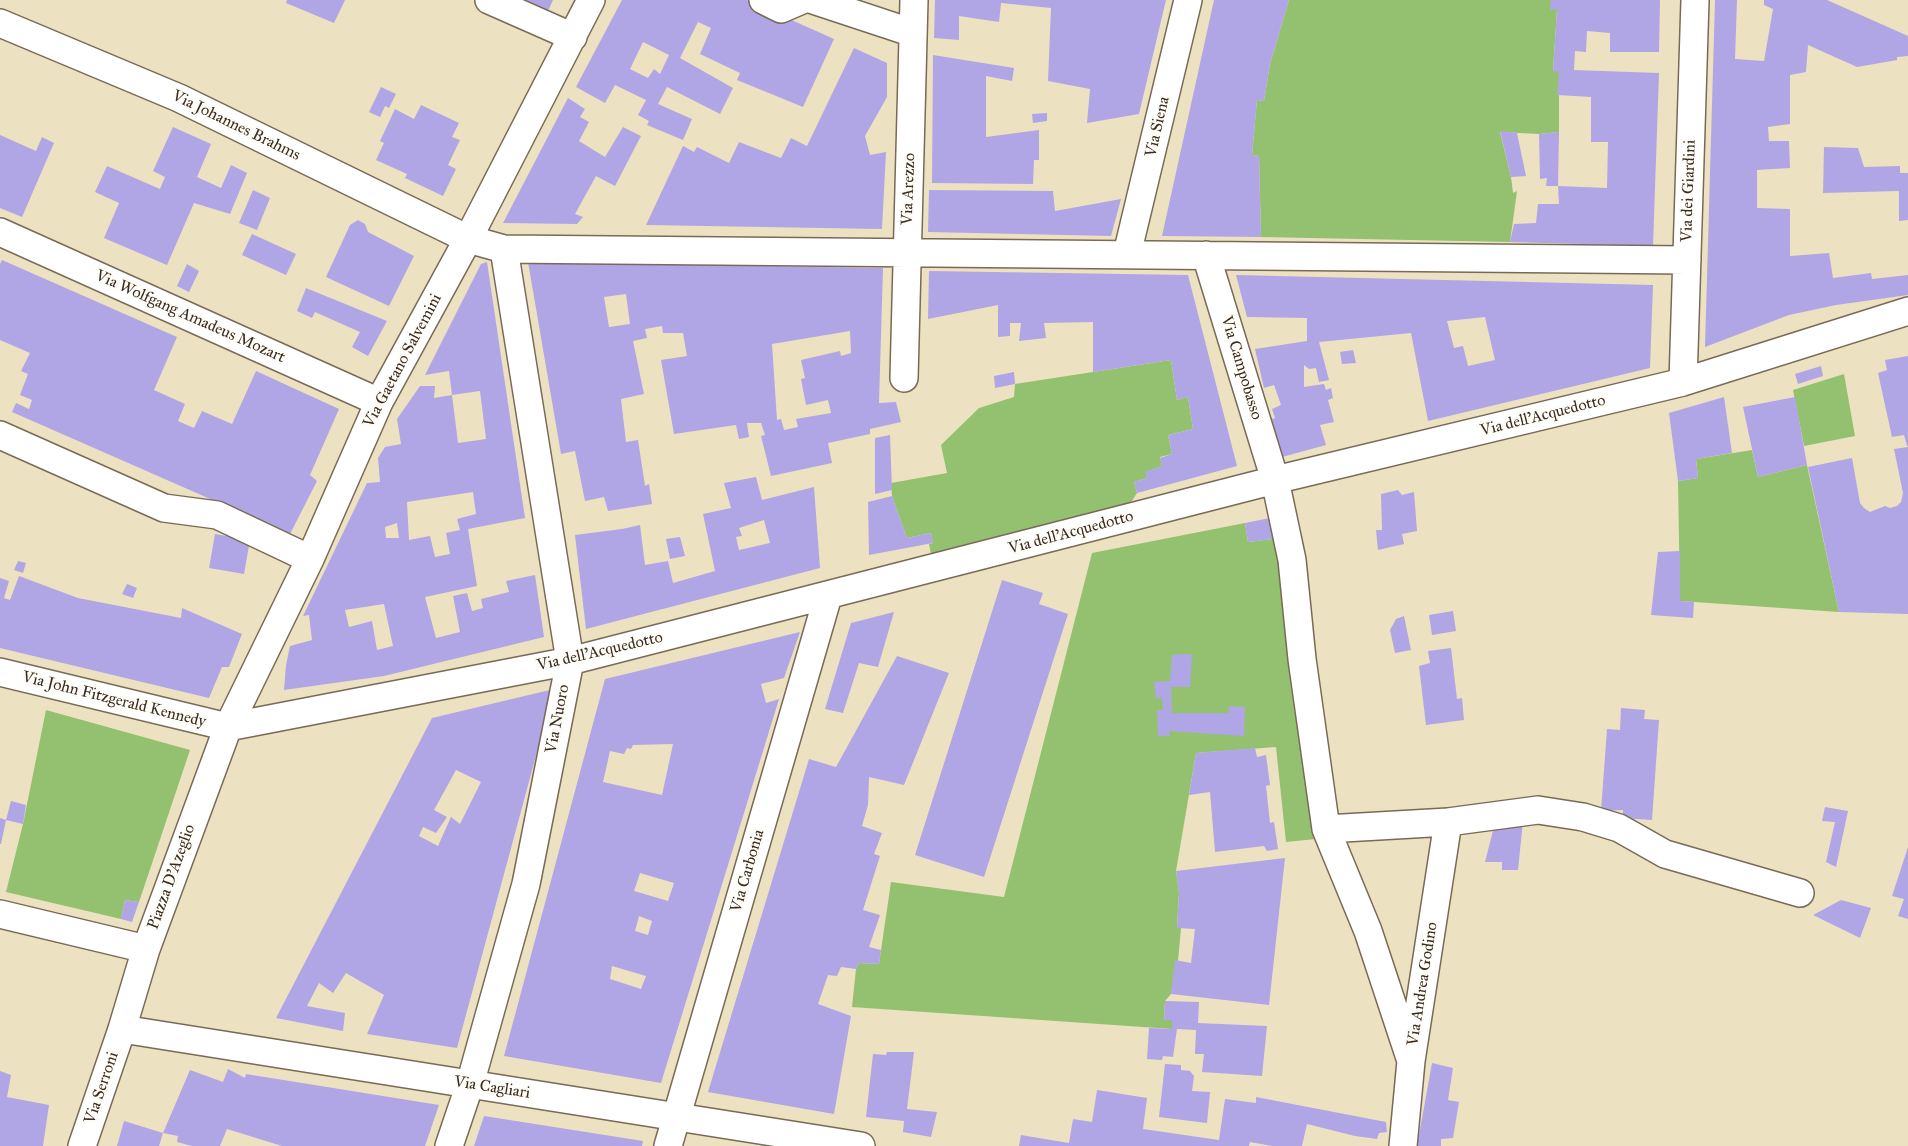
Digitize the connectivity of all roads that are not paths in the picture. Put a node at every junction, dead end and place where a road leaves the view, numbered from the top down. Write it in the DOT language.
graph roads {
  1 [pos="489,0"];
  2 [pos="591,0"];
  3 [pos="763,0"];
  4 [pos="802,0"];
  5 [pos="813,0"];
  6 [pos="914,0"];
  7 [pos="1188,0"];
  8 [pos="1695,0"];
  9 [pos="0,23"];
  10 [pos="913,33"];
  11 [pos="573,37"];
  12 [pos="0,232"];
  13 [pos="468,239"];
  14 [pos="504,249"];
  15 [pos="908,252"];
  16 [pos="1127,254"];
  17 [pos="1206,255"];
  18 [pos="1687,260"];
  19 [pos="1908,311"];
  20 [pos="904,378"];
  21 [pos="1683,382"];
  22 [pos="379,402"];
  23 [pos="0,435"];
  24 [pos="1275,480"];
  25 [pos="310,559"];
  26 [pos="828,596"];
  27 [pos="570,661"];
  28 [pos="0,672"];
  29 [pos="228,728"];
  30 [pos="1448,822"];
  31 [pos="1326,830"];
  32 [pos="1800,892"];
  33 [pos="0,914"];
  34 [pos="146,949"];
  35 [pos="122,1029"];
  36 [pos="1411,1061"];
  37 [pos="470,1084"];
  38 [pos="675,1117"];
  39 [pos="81,1146"];
  40 [pos="449,1146"];
  41 [pos="668,1146"];
  42 [pos="861,1146"];
  43 [pos="1403,1146"];
  1 -- 11 [label="street"];
  2 -- 11 [label="street, Via Gaetano Salvemini"];
  3 -- 4 [label="street"];
  5 -- 10 [label="street"];
  6 -- 10 [label="street, Via Arezzo"];
  7 -- 16 [label="street, Via Siena"];
  8 -- 18 [label="street, Via dei Giardini"];
  9 -- 13 [label="street, Via Johannes Brahms"];
  10 -- 15 [label="street, Via Arezzo"];
  11 -- 13 [label="street, Via Gaetano Salvemini"];
  12 -- 22 [label="street, Via Wolfgang Amadeus Mozart"];
  13 -- 14 [label="street, Via Johannes Brahms"];
  13 -- 22 [label="street, Via Gaetano Salvemini"];
  14 -- 15 [label="street, Via Johannes Brahms"];
  14 -- 27 [label="street, Via Nuoro"];
  15 -- 16 [label="street, Via Johannes Brahms"];
  15 -- 20 [label="street, Via Arezzo"];
  16 -- 17 [label="street, Via Johannes Brahms"];
  17 -- 18 [label="street, Via Johannes Brahms"];
  17 -- 24 [label="street, Via Campobasso"];
  18 -- 21 [label="street, Via dei Giardini"];
  19 -- 21 [label="street, Via dell'Acquedotto"];
  21 -- 24 [label="street, Via dell'Acquedotto"];
  22 -- 25 [label="street, Via Gaetano Salvemini"];
  23 -- 25 [label="street"];
  24 -- 26 [label="street, Via dell'Acquedotto"];
  24 -- 31 [label="street, Via Campobasso"];
  25 -- 29 [label="street, Via Gaetano Salvemini"];
  26 -- 27 [label="street, Via dell'Acquedotto"];
  26 -- 38 [label="street, Via Carbonia"];
  27 -- 29 [label="street, Via dell'Acquedotto"];
  27 -- 37 [label="street, Via Nuoro"];
  28 -- 29 [label="street, Via John Fitzgerald Kennedy"];
  29 -- 34 [label="street, Piazza D'Azeglio"];
  30 -- 31 [label="street"];
  30 -- 32 [label="street"];
  30 -- 36 [label="street, Via Andrea Godino"];
  31 -- 36 [label="street, Via Campobasso"];
  33 -- 34 [label="street"];
  34 -- 35 [label="street, Piazza D'Azeglio"];
  35 -- 37 [label="street, Via Cagliari"];
  35 -- 39 [label="street, Via Serroni"];
  36 -- 43 [label="street, Via Andrea Godino"];
  37 -- 38 [label="street, Via Cagliari"];
  37 -- 40 [label="street, Via Nuoro"];
  38 -- 41 [label="street, Via Carbonia"];
  38 -- 42 [label="street, Via Cagliari"];
}
